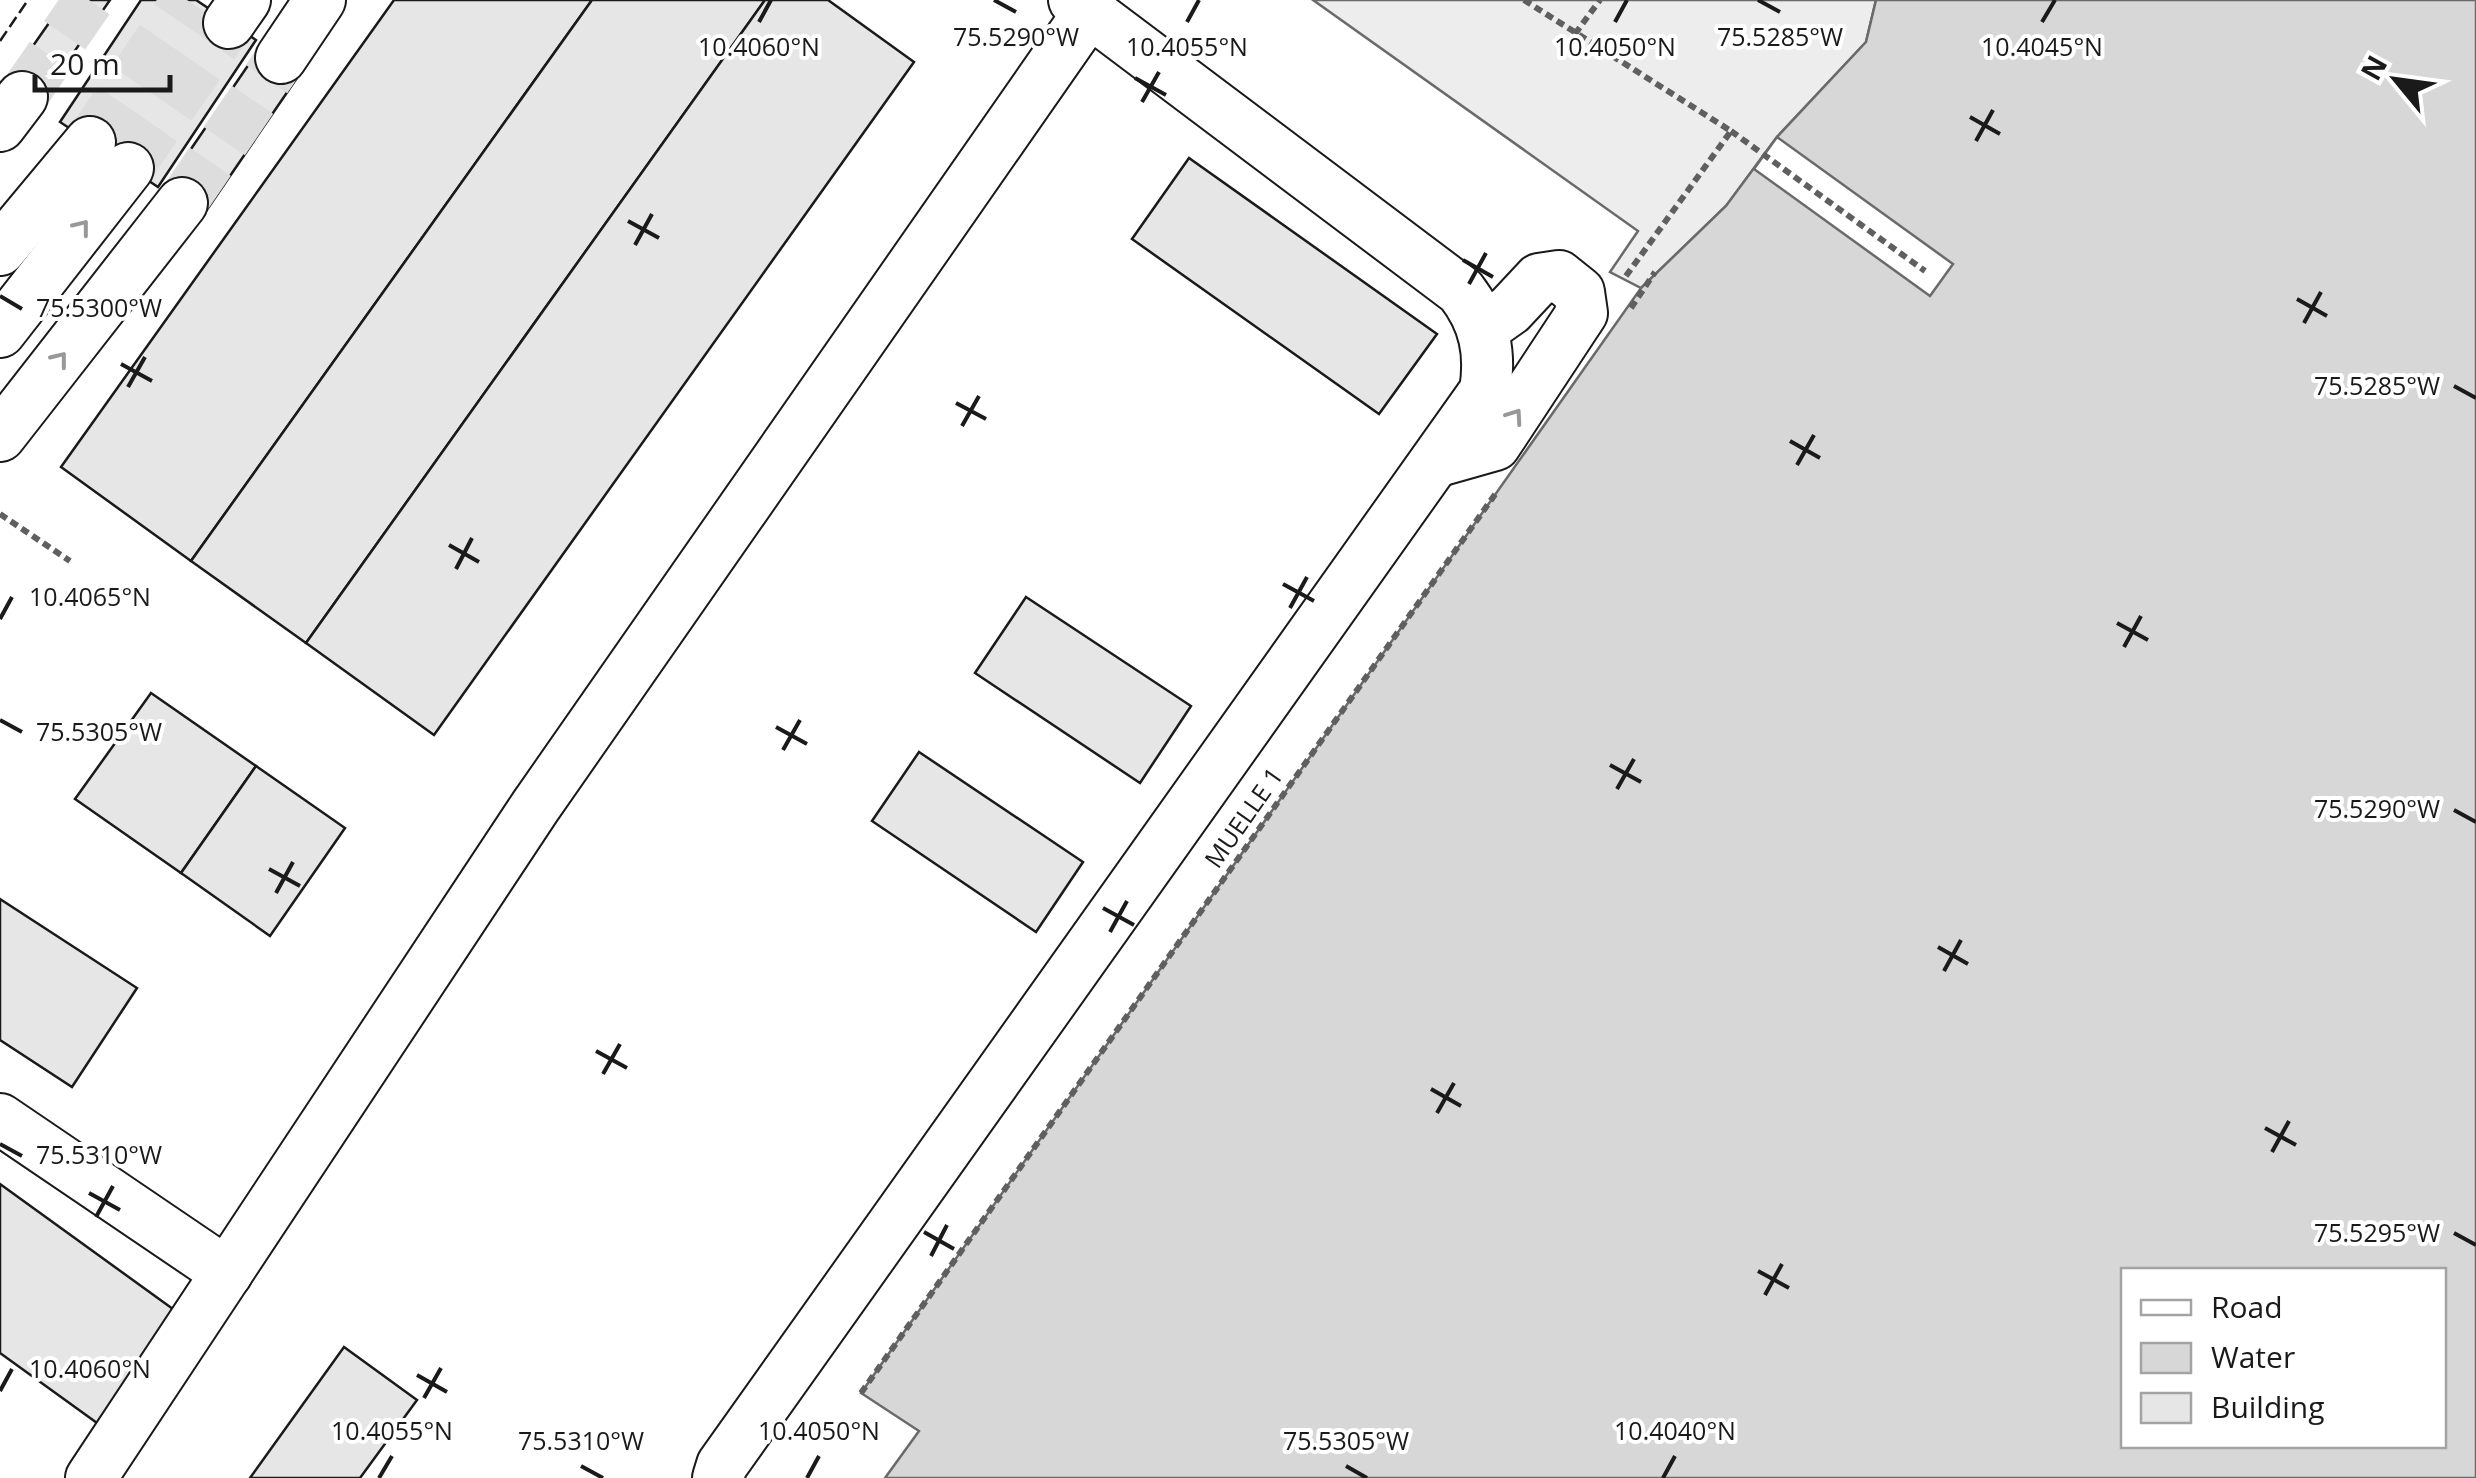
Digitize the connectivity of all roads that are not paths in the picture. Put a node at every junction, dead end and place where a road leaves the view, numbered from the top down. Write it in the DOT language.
graph roads {
  1 [pos="320,0"];
  2 [pos="1081,6"];
  3 [pos="281,58"];
  4 [pos="182,203"];
  5 [pos="0,250"];
  6 [pos="1482,330"];
  7 [pos="0,332"];
  8 [pos="0,436"];
  9 [pos="1435,462"];
  10 [pos="0,1119"];
  11 [pos="227,1273"];
  12 [pos="92,1478"];
  13 [pos="718,1478"];
  1 -- 3 [label="street"];
  2 -- 6 [label="street"];
  2 -- 11 [label="street"];
  8 -- 4 [label="street, one-way"];
  7 -- 5 [label="street, one-way"];
  6 -- 9 [label="street"];
  9 -- 6 [label="street, one-way"];
  9 -- 13 [label="street"];
  10 -- 11 [label="street"];
  11 -- 12 [label="street"];
}
